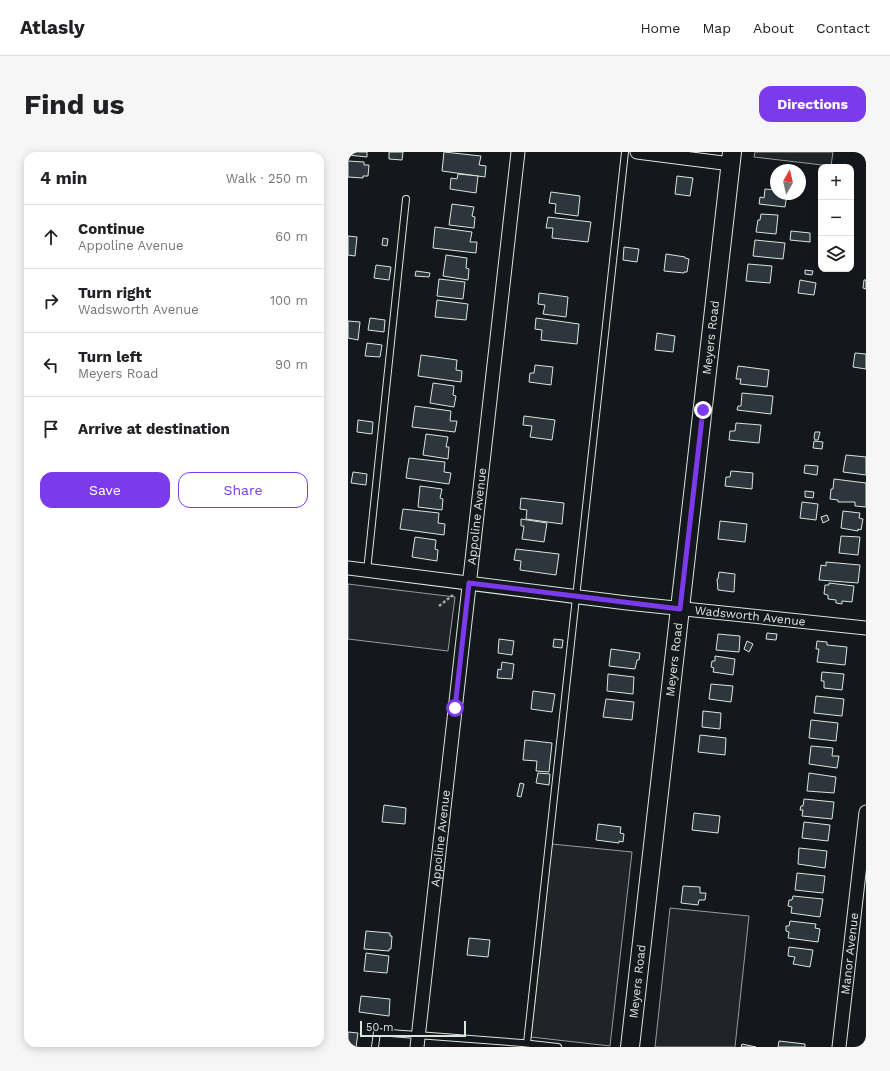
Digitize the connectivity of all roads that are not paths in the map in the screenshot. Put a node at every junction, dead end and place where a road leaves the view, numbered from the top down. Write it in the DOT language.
graph roads {
  1 [pos="518,152"];
  2 [pos="625,152"];
  3 [pos="637,152"];
  4 [pos="731,158"];
  5 [pos="406,199"];
  6 [pos="348,568"];
  7 [pos="368,571"];
  8 [pos="469,583"];
  9 [pos="576,597"];
  10 [pos="680,609"];
  11 [pos="866,628"];
  12 [pos="866,812"];
  13 [pos="418,1041"];
  14 [pos="527,1043"];
  15 [pos="375,1047"];
  16 [pos="558,1047"];
  17 [pos="630,1047"];
  18 [pos="840,1047"];
  1 -- 8 [label="street, Appoline Avenue"];
  2 -- 9 [label="lane"];
  3 -- 4 [label="street"];
  4 -- 10 [label="street, Meyers Road"];
  5 -- 7 [label="lane"];
  6 -- 7 [label="street, Wadsworth Avenue"];
  7 -- 8 [label="street, Wadsworth Avenue"];
  8 -- 9 [label="street, Wadsworth Avenue"];
  8 -- 13 [label="street, Appoline Avenue"];
  9 -- 10 [label="street, Wadsworth Avenue"];
  9 -- 14 [label="lane"];
  10 -- 11 [label="street, Wadsworth Avenue"];
  10 -- 17 [label="street, Meyers Road"];
  12 -- 18 [label="street, Manor Avenue"];
  13 -- 14 [label="lane"];
  13 -- 15 [label="lane"];
  14 -- 16 [label="lane"];
}
